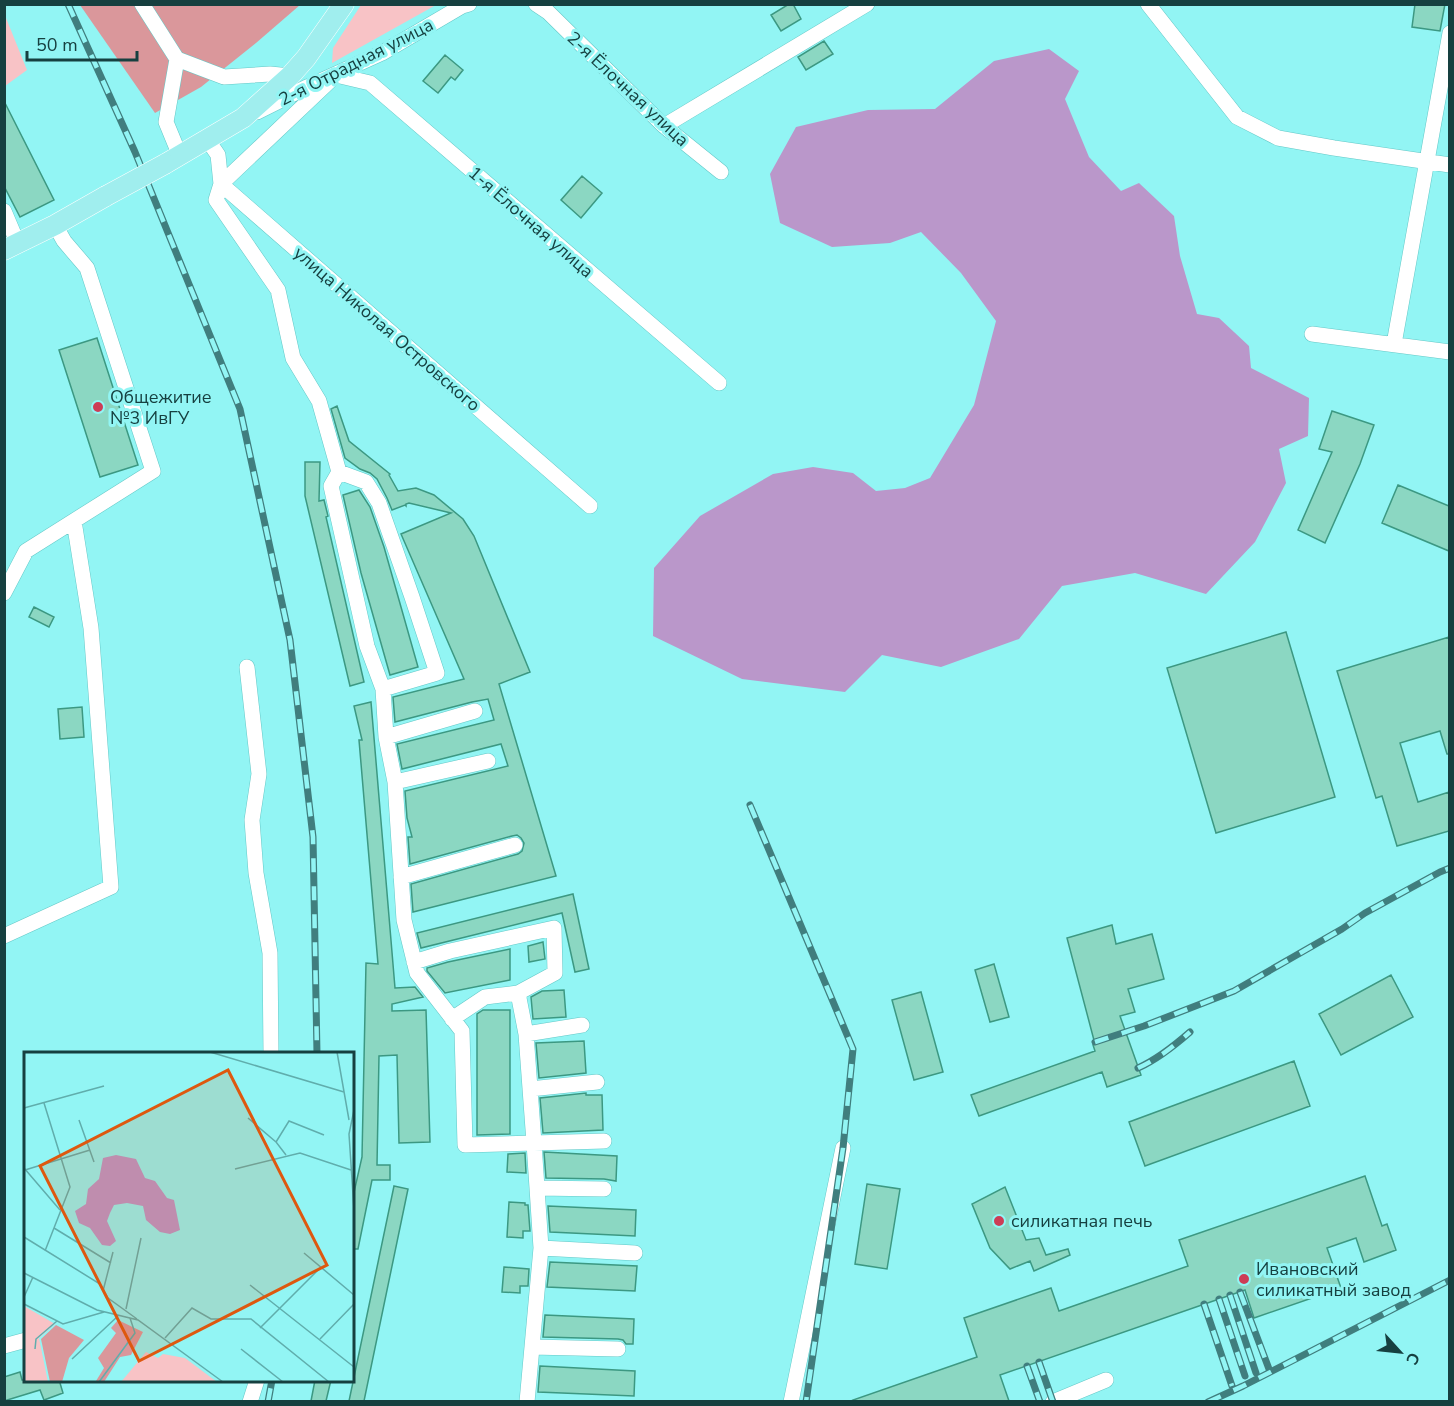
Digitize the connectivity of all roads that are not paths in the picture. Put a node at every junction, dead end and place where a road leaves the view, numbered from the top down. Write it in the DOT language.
graph roads {
  1 [pos="142,4"];
  2 [pos="344,4"];
  3 [pos="468,4"];
  4 [pos="536,4"];
  5 [pos="867,4"];
  6 [pos="1148,4"];
  7 [pos="330,13"];
  8 [pos="1449,33"];
  9 [pos="177,59"];
  10 [pos="336,75"];
  11 [pos="290,76"];
  12 [pos="243,118"];
  13 [pos="664,126"];
  14 [pos="207,139"];
  15 [pos="172,160"];
  16 [pos="1426,161"];
  17 [pos="1449,165"];
  18 [pos="721,172"];
  19 [pos="221,184"];
  20 [pos="4,212"];
  21 [pos="55,225"];
  22 [pos="11,247"];
  23 [pos="1312,334"];
  24 [pos="1394,344"];
  25 [pos="1449,352"];
  26 [pos="719,383"];
  27 [pos="339,472"];
  28 [pos="590,506"];
  29 [pos="74,520"];
  30 [pos="4,593"];
  31 [pos="247,667"];
  32 [pos="383,689"];
  33 [pos="475,711"];
  34 [pos="386,737"];
  35 [pos="488,761"];
  36 [pos="395,782"];
  37 [pos="515,845"];
  38 [pos="401,877"];
  39 [pos="4,936"];
  40 [pos="414,962"];
  41 [pos="518,993"];
  42 [pos="453,1019"];
  43 [pos="582,1025"];
  44 [pos="526,1034"];
  45 [pos="271,1052"];
  46 [pos="597,1082"];
  47 [pos="530,1089"];
  48 [pos="604,1142"];
  49 [pos="534,1143"];
  50 [pos="843,1148"];
  51 [pos="537,1188"];
  52 [pos="604,1189"];
  53 [pos="541,1248"];
  54 [pos="635,1253"];
  55 [pos="24,1341"];
  56 [pos="4,1346"];
  57 [pos="532,1347"];
  58 [pos="618,1349"];
  59 [pos="1106,1380"];
  60 [pos="256,1382"];
  61 [pos="250,1401"];
  62 [pos="526,1401"];
  63 [pos="791,1401"];
  64 [pos="1053,1401"];
  1 -- 9 [label="street"];
  2 -- 7 [label="main road"];
  3 -- 10 [label="street, 2-я Отрадная улица"];
  4 -- 13 [label="street, 2-я Ёлочная улица"];
  5 -- 13 [label="street"];
  6 -- 16 [label="street"];
  7 -- 11 [label="main road"];
  8 -- 16 [label="street"];
  9 -- 11 [label="street"];
  9 -- 15 [label="street"];
  10 -- 12 [label="street, 2-я Отрадная улица"];
  10 -- 19 [label="street"];
  10 -- 26 [label="street, 1-я Ёлочная улица"];
  11 -- 12 [label="main road"];
  12 -- 14 [label="main road"];
  13 -- 18 [label="street, 2-я Ёлочная улица"];
  14 -- 15 [label="main road"];
  14 -- 19 [label="street"];
  15 -- 21 [label="main road, bridge"];
  16 -- 17 [label="street"];
  16 -- 24 [label="street"];
  19 -- 27 [label="street"];
  19 -- 28 [label="street, улица Николая Островского"];
  20 -- 22 [label="street"];
  21 -- 22 [label="main road"];
  21 -- 29 [label="street"];
  23 -- 24 [label="street"];
  24 -- 25 [label="street"];
  27 -- 32 [label="street"];
  27 -- 32 [label="street"];
  29 -- 30 [label="street"];
  29 -- 39 [label="street"];
  31 -- 45 [label="street"];
  32 -- 34 [label="street"];
  33 -- 34 [label="street"];
  34 -- 36 [label="street"];
  35 -- 36 [label="street"];
  36 -- 38 [label="street"];
  37 -- 38 [label="street"];
  38 -- 40 [label="street"];
  40 -- 41 [label="street"];
  40 -- 42 [label="street"];
  41 -- 42 [label="street"];
  41 -- 44 [label="street"];
  42 -- 49 [label="street"];
  43 -- 44 [label="street"];
  44 -- 47 [label="street"];
  46 -- 47 [label="street"];
  47 -- 49 [label="street"];
  48 -- 49 [label="street"];
  49 -- 51 [label="street"];
  50 -- 63 [label="street"];
  51 -- 52 [label="street"];
  51 -- 53 [label="street"];
  53 -- 54 [label="street"];
  53 -- 57 [label="street"];
  55 -- 56 [label="street"];
  57 -- 58 [label="street"];
  57 -- 62 [label="street"];
  59 -- 64 [label="street"];
  60 -- 61 [label="street"];
}
